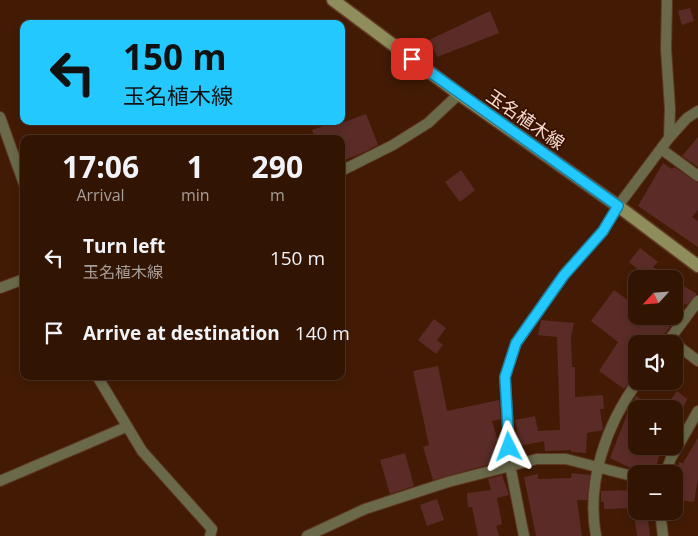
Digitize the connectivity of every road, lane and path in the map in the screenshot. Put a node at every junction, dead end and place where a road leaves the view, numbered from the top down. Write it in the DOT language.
graph roads {
  1 [pos="333,0"];
  2 [pos="667,0"];
  3 [pos="459,94"];
  4 [pos="698,111"];
  5 [pos="0,117"];
  6 [pos="669,138"];
  7 [pos="661,149"];
  8 [pos="345,168"];
  9 [pos="20,173"];
  10 [pos="698,176"];
  11 [pos="618,206"];
  12 [pos="698,266"];
  13 [pos="20,280"];
  14 [pos="0,288"];
  15 [pos="698,301"];
  16 [pos="673,335"];
  17 [pos="683,352"];
  18 [pos="698,361"];
  19 [pos="99,380"];
  20 [pos="632,390"];
  21 [pos="698,411"];
  22 [pos="126,426"];
  23 [pos="510,465"];
  24 [pos="668,465"];
  25 [pos="598,468"];
  26 [pos="628,475"];
  27 [pos="0,481"];
  28 [pos="661,520"];
  29 [pos="210,536"];
  30 [pos="307,536"];
  31 [pos="524,536"];
  32 [pos="596,536"];
  33 [pos="663,536"];
  1 -- 3 [label="main road, 玉名植木線"];
  2 -- 6 [label="street"];
  3 -- 8 [label="street"];
  3 -- 11 [label="main road, 玉名植木線"];
  4 -- 6 [label="street"];
  5 -- 9 [label="street"];
  6 -- 7 [label="street"];
  7 -- 10 [label="street"];
  7 -- 11 [label="street"];
  11 -- 12 [label="main road, 玉名植木線"];
  11 -- 23 [label="street"];
  13 -- 14 [label="street"];
  15 -- 16 [label="street"];
  17 -- 18 [label="street"];
  19 -- 22 [label="street"];
  20 -- 25 [label="street"];
  21 -- 24 [label="street"];
  22 -- 27 [label="street"];
  22 -- 29 [label="street"];
  23 -- 25 [label="street"];
  23 -- 30 [label="street"];
  23 -- 31 [label="street"];
  25 -- 26 [label="street"];
  25 -- 32 [label="street"];
  28 -- 33 [label="street"];
}
